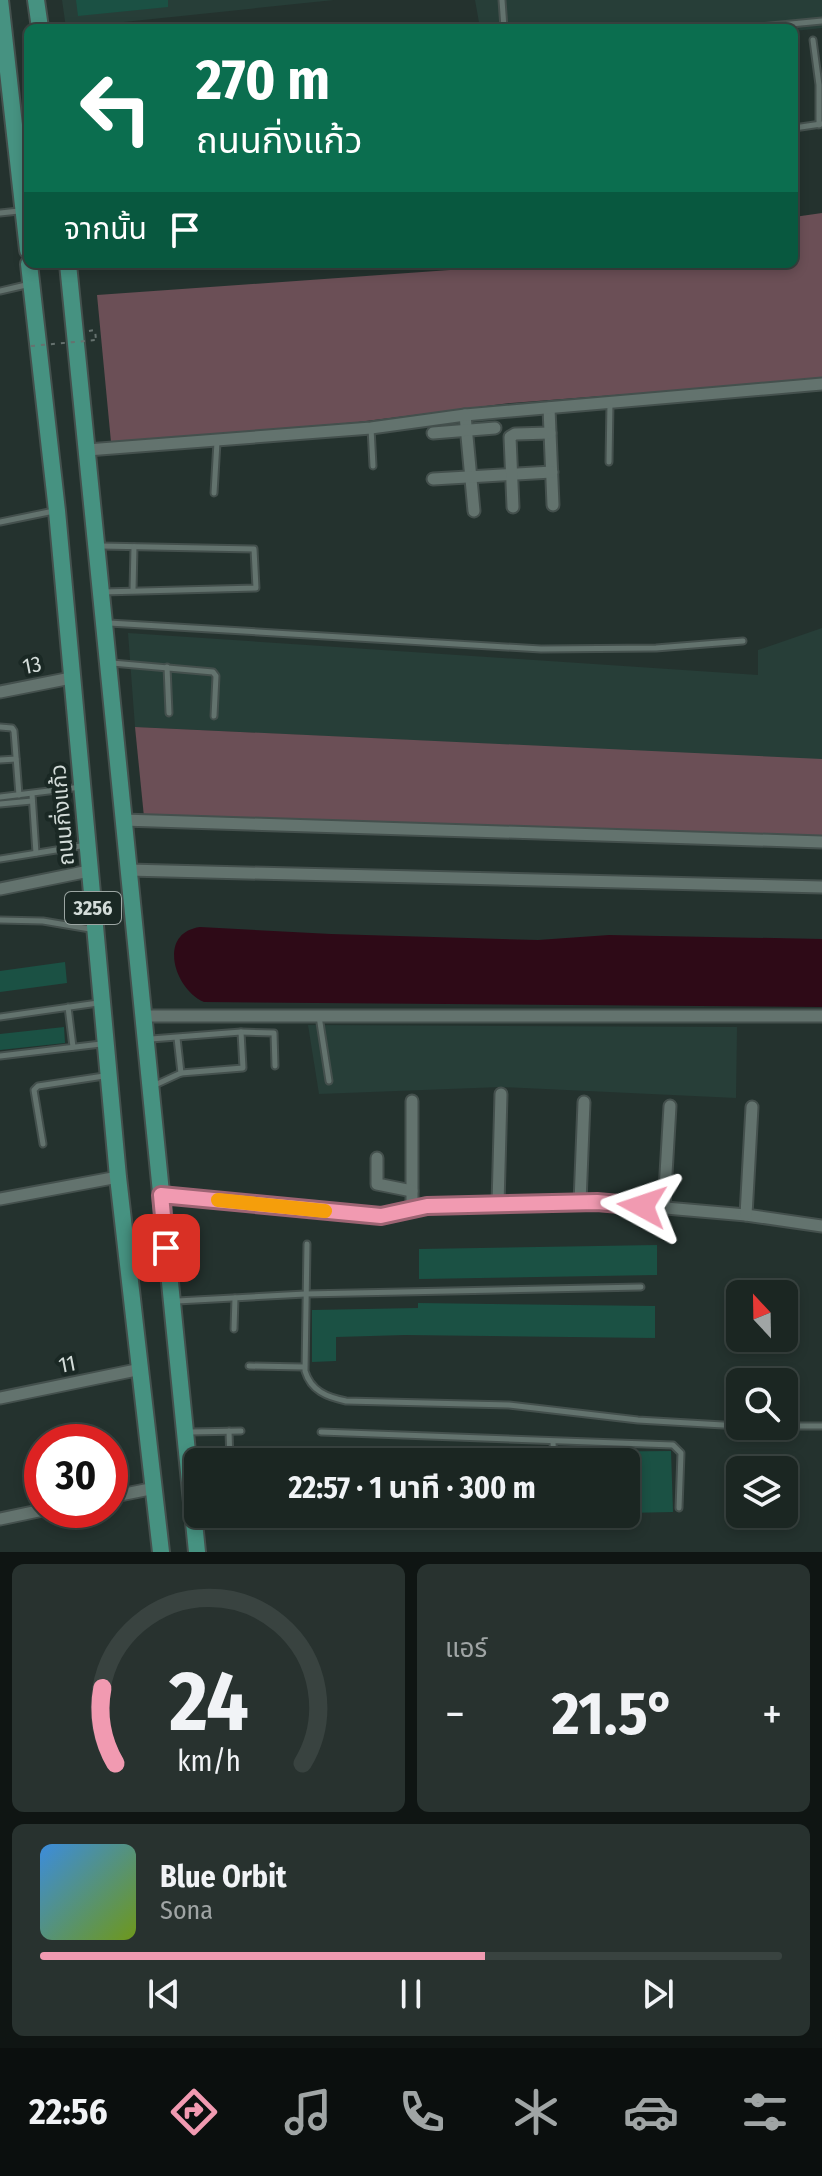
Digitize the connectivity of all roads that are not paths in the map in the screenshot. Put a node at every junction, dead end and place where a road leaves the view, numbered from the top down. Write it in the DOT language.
graph roads {
  1 [pos="0,0"];
  2 [pos="36,0"];
  3 [pos="502,0"];
  4 [pos="822,21"];
  5 [pos="39,24"];
  6 [pos="504,24"];
  7 [pos="790,24"];
  8 [pos="813,40"];
  9 [pos="4,62"];
  10 [pos="821,124"];
  11 [pos="798,127"];
  12 [pos="7,130"];
  13 [pos="24,210"];
  14 [pos="0,213"];
  15 [pos="29,268"];
  16 [pos="68,268"];
  17 [pos="31,283"];
  18 [pos="0,291"];
  19 [pos="822,384"];
  20 [pos="610,403"];
  21 [pos="549,408"];
  22 [pos="465,415"];
  23 [pos="371,428"];
  24 [pos="495,428"];
  25 [pos="466,430"];
  26 [pos="433,433"];
  27 [pos="550,433"];
  28 [pos="217,440"];
  29 [pos="87,450"];
  30 [pos="609,462"];
  31 [pos="373,466"];
  32 [pos="552,472"];
  33 [pos="511,473"];
  34 [pos="470,475"];
  35 [pos="433,479"];
  36 [pos="214,493"];
  37 [pos="553,505"];
  38 [pos="513,507"];
  39 [pos="57,511"];
  40 [pos="474,511"];
  41 [pos="0,522"];
  42 [pos="96,546"];
  43 [pos="134,547"];
  44 [pos="133,590"];
  45 [pos="101,592"];
  46 [pos="104,622"];
  47 [pos="743,641"];
  48 [pos="107,663"];
  49 [pos="167,667"];
  50 [pos="71,678"];
  51 [pos="0,692"];
  52 [pos="169,713"];
  53 [pos="214,716"];
  54 [pos="0,727"];
  55 [pos="16,759"];
  56 [pos="0,760"];
  57 [pos="82,787"];
  58 [pos="19,795"];
  59 [pos="0,797"];
  60 [pos="32,797"];
  61 [pos="0,804"];
  62 [pos="123,820"];
  63 [pos="822,842"];
  64 [pos="88,845"];
  65 [pos="36,853"];
  66 [pos="0,859"];
  67 [pos="128,870"];
  68 [pos="89,871"];
  69 [pos="822,887"];
  70 [pos="0,889"];
  71 [pos="0,920"];
  72 [pos="95,930"];
  73 [pos="102,1002"];
  74 [pos="68,1007"];
  75 [pos="143,1016"];
  76 [pos="319,1016"];
  77 [pos="822,1016"];
  78 [pos="0,1017"];
  79 [pos="241,1032"];
  80 [pos="177,1038"];
  81 [pos="146,1040"];
  82 [pos="106,1043"];
  83 [pos="73,1047"];
  84 [pos="0,1056"];
  85 [pos="275,1066"];
  86 [pos="181,1073"];
  87 [pos="110,1075"];
  88 [pos="329,1081"];
  89 [pos="151,1087"];
  90 [pos="501,1094"];
  91 [pos="412,1101"];
  92 [pos="584,1102"];
  93 [pos="670,1106"];
  94 [pos="752,1107"];
  95 [pos="43,1144"];
  96 [pos="377,1158"];
  97 [pos="118,1177"];
  98 [pos="412,1191"];
  99 [pos="161,1195"];
  100 [pos="0,1199"];
  101 [pos="580,1202"];
  102 [pos="498,1204"];
  103 [pos="664,1208"];
  104 [pos="412,1209"];
  105 [pos="746,1215"];
  106 [pos="822,1226"];
  107 [pos="307,1244"];
  108 [pos="641,1287"];
  109 [pos="305,1294"];
  110 [pos="235,1298"];
  111 [pos="172,1301"];
  112 [pos="234,1329"];
  113 [pos="249,1366"];
  114 [pos="304,1367"];
  115 [pos="141,1369"];
  116 [pos="0,1398"];
  117 [pos="726,1425"];
  118 [pos="798,1426"];
  119 [pos="822,1426"];
  120 [pos="229,1431"];
  121 [pos="241,1431"];
  122 [pos="185,1432"];
  123 [pos="321,1432"];
  124 [pos="553,1442"];
  125 [pos="230,1448"];
  126 [pos="553,1448"];
  127 [pos="155,1488"];
  128 [pos="128,1493"];
  129 [pos="679,1508"];
  130 [pos="24,1514"];
  131 [pos="0,1519"];
  132 [pos="161,1552"];
  133 [pos="197,1552"];
  1 -- 9 [label="main road"];
  2 -- 5 [label="main road"];
  3 -- 6 [label="lane"];
  4 -- 7 [label="lane"];
  8 -- 10 [label="lane"];
  9 -- 12 [label="main road"];
  10 -- 11 [label="lane"];
  12 -- 13 [label="main road"];
  13 -- 14 [label="lane"];
  15 -- 17 [label="main road, ถนนกิ่งแก้ว / 3256"];
  16 -- 29 [label="main road, 3256"];
  17 -- 18 [label="lane"];
  17 -- 39 [label="main road, ถนนกิ่งแก้ว / 3256"];
  19 -- 20 [label="street"];
  20 -- 21 [label="street"];
  20 -- 30 [label="lane"];
  21 -- 22 [label="street"];
  21 -- 27 [label="street"];
  22 -- 23 [label="street"];
  22 -- 25 [label="street"];
  23 -- 28 [label="street"];
  23 -- 31 [label="lane"];
  24 -- 25 [label="street"];
  25 -- 26 [label="street"];
  25 -- 34 [label="street"];
  27 -- 32 [label="street"];
  27 -- 33 [label="street"];
  28 -- 29 [label="street"];
  28 -- 36 [label="lane"];
  29 -- 42 [label="main road, 3256"];
  32 -- 33 [label="street"];
  32 -- 37 [label="street"];
  33 -- 34 [label="street"];
  33 -- 38 [label="street"];
  34 -- 35 [label="street"];
  34 -- 40 [label="street"];
  39 -- 41 [label="lane"];
  39 -- 50 [label="main road, ถนนกิ่งแก้ว / 3256"];
  42 -- 43 [label="lane"];
  42 -- 45 [label="main road, 3256"];
  43 -- 44 [label="lane"];
  43 -- 44 [label="lane"];
  44 -- 45 [label="lane"];
  45 -- 46 [label="main road, 3256"];
  46 -- 47 [label="lane"];
  46 -- 48 [label="main road, 3256"];
  48 -- 49 [label="lane"];
  48 -- 62 [label="main road, 3256"];
  49 -- 52 [label="lane"];
  49 -- 53 [label="lane"];
  50 -- 51 [label="street, 13"];
  50 -- 57 [label="main road, ถนนกิ่งแก้ว / 3256"];
  54 -- 55 [label="lane"];
  55 -- 56 [label="lane"];
  55 -- 58 [label="lane"];
  57 -- 60 [label="lane"];
  57 -- 64 [label="main road, ถนนกิ่งแก้ว / 3256"];
  58 -- 59 [label="lane"];
  58 -- 60 [label="lane"];
  60 -- 61 [label="lane"];
  60 -- 65 [label="lane"];
  62 -- 63 [label="street"];
  62 -- 67 [label="main road, 3256"];
  64 -- 65 [label="lane"];
  64 -- 68 [label="main road, ถนนกิ่งแก้ว / 3256"];
  65 -- 66 [label="lane"];
  67 -- 69 [label="street"];
  67 -- 75 [label="main road, 3256"];
  68 -- 70 [label="street"];
  68 -- 72 [label="main road, ถนนกิ่งแก้ว / 3256"];
  71 -- 72 [label="lane"];
  72 -- 73 [label="main road, ถนนกิ่งแก้ว / 3256"];
  73 -- 74 [label="lane"];
  73 -- 82 [label="main road, ถนนกิ่งแก้ว / 3256"];
  74 -- 78 [label="lane"];
  74 -- 83 [label="lane"];
  75 -- 76 [label="street"];
  75 -- 81 [label="main road, 3256"];
  76 -- 77 [label="street"];
  76 -- 88 [label="lane"];
  79 -- 80 [label="lane"];
  79 -- 85 [label="lane"];
  79 -- 86 [label="lane"];
  80 -- 81 [label="lane"];
  80 -- 86 [label="lane"];
  81 -- 89 [label="main road, 3256"];
  82 -- 83 [label="lane"];
  82 -- 87 [label="main road, ถนนกิ่งแก้ว / 3256"];
  83 -- 84 [label="lane"];
  86 -- 89 [label="lane"];
  87 -- 95 [label="lane"];
  87 -- 97 [label="main road, ถนนกิ่งแก้ว / 3256"];
  89 -- 99 [label="main road, 3256"];
  90 -- 102 [label="street"];
  91 -- 98 [label="street"];
  92 -- 101 [label="street"];
  93 -- 103 [label="street"];
  94 -- 105 [label="street"];
  96 -- 98 [label="street"];
  97 -- 100 [label="street"];
  97 -- 115 [label="main road, ถนนกิ่งแก้ว / 3256"];
  98 -- 104 [label="street"];
  99 -- 104 [label="street"];
  99 -- 111 [label="main road, 3256"];
  101 -- 102 [label="street"];
  101 -- 103 [label="street"];
  102 -- 104 [label="street"];
  103 -- 105 [label="street"];
  105 -- 106 [label="street"];
  107 -- 109 [label="lane"];
  108 -- 109 [label="lane"];
  109 -- 110 [label="lane"];
  109 -- 114 [label="lane"];
  110 -- 111 [label="lane"];
  110 -- 112 [label="lane"];
  111 -- 122 [label="main road, 3256"];
  113 -- 114 [label="lane"];
  114 -- 117 [label="lane"];
  115 -- 116 [label="street, 11"];
  115 -- 127 [label="main road, ถนนกิ่งแก้ว / 3256"];
  118 -- 119 [label="lane"];
  120 -- 121 [label="lane"];
  120 -- 122 [label="lane"];
  120 -- 125 [label="lane"];
  122 -- 133 [label="main road, 3256"];
  123 -- 124 [label="lane"];
  124 -- 126 [label="lane"];
  124 -- 129 [label="lane"];
  127 -- 128 [label="street"];
  127 -- 132 [label="main road, ถนนกิ่งแก้ว / 3256"];
  130 -- 131 [label="street"];
}
